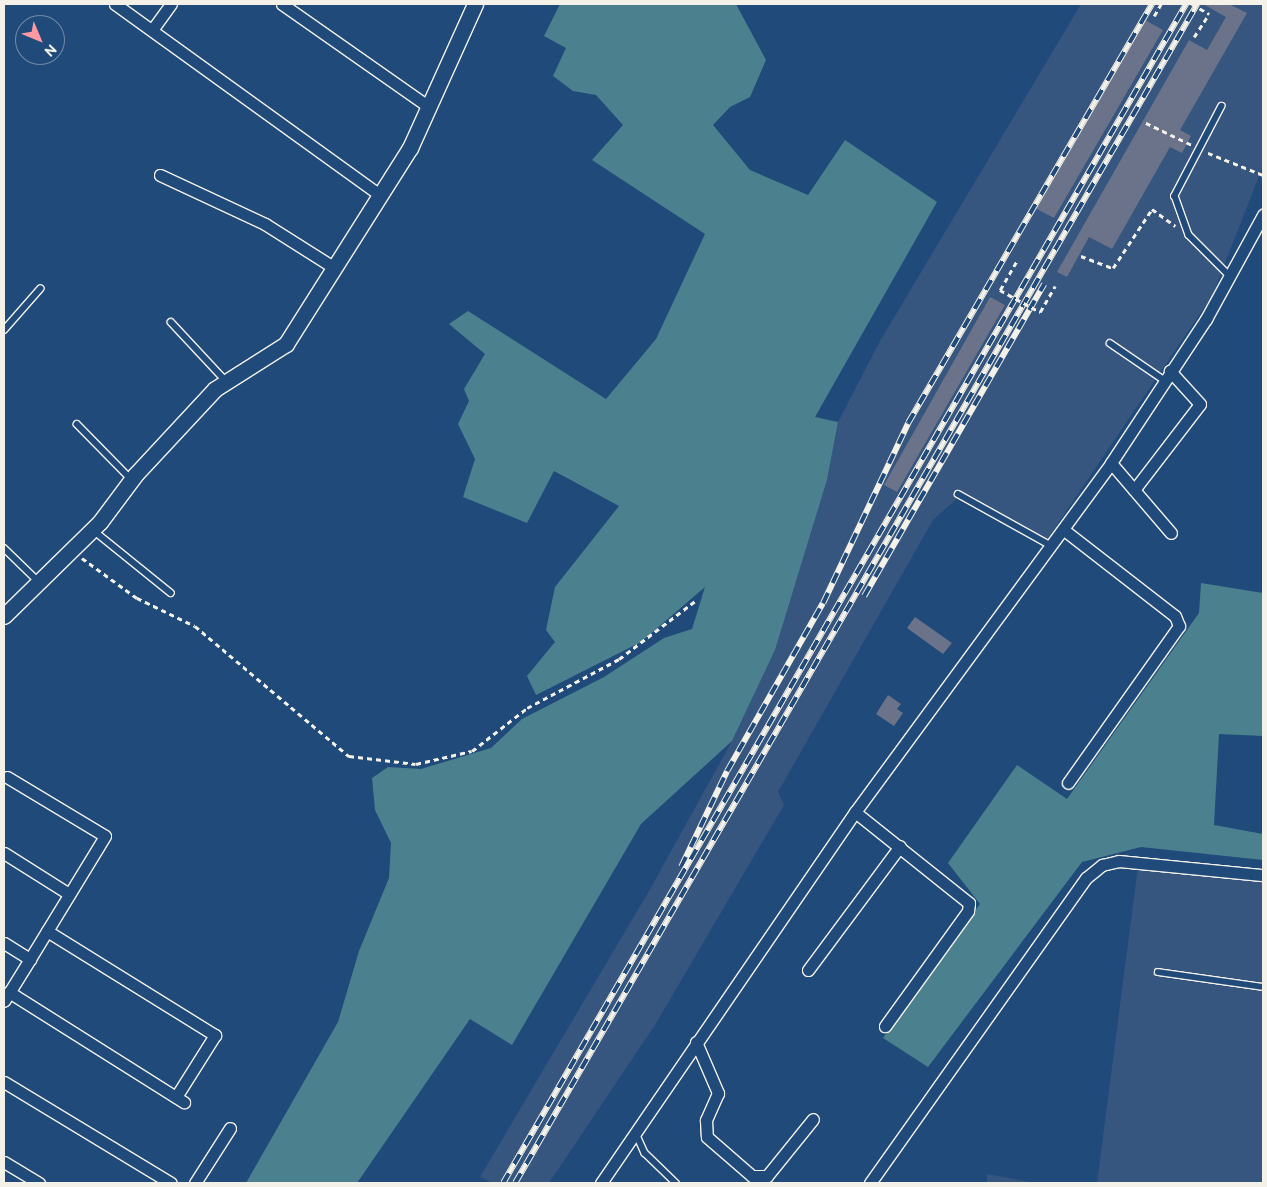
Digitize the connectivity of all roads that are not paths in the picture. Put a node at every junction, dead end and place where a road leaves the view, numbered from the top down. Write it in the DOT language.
graph roads {
  1 [pos="115,4"];
  2 [pos="171,4"];
  3 [pos="282,4"];
  4 [pos="476,4"];
  5 [pos="152,30"];
  6 [pos="429,106"];
  7 [pos="1222,106"];
  8 [pos="160,175"];
  9 [pos="381,196"];
  10 [pos="1263,215"];
  11 [pos="333,267"];
  12 [pos="1231,277"];
  13 [pos="40,289"];
  14 [pos="171,322"];
  15 [pos="4,330"];
  16 [pos="1110,343"];
  17 [pos="1167,376"];
  18 [pos="227,382"];
  19 [pos="77,424"];
  20 [pos="1111,463"];
  21 [pos="132,480"];
  22 [pos="1134,490"];
  23 [pos="958,494"];
  24 [pos="92,530"];
  25 [pos="1064,530"];
  26 [pos="1171,533"];
  27 [pos="1052,546"];
  28 [pos="4,548"];
  29 [pos="39,583"];
  30 [pos="171,593"];
  31 [pos="4,616"];
  32 [pos="7,777"];
  33 [pos="1068,783"];
  34 [pos="855,812"];
  35 [pos="900,846"];
  36 [pos="4,853"];
  37 [pos="1263,875"];
  38 [pos="69,894"];
  39 [pos="47,931"];
  40 [pos="4,943"];
  41 [pos="30,959"];
  42 [pos="808,970"];
  43 [pos="1158,972"];
  44 [pos="1263,987"];
  45 [pos="6,996"];
  46 [pos="884,1026"];
  47 [pos="696,1042"];
  48 [pos="4,1082"];
  49 [pos="812,1119"];
  50 [pos="230,1128"];
  51 [pos="635,1131"];
  52 [pos="4,1162"];
  53 [pos="39,1183"];
  54 [pos="171,1183"];
  55 [pos="195,1183"];
  56 [pos="600,1183"];
  57 [pos="676,1183"];
  58 [pos="870,1183"];
  1 -- 5 [label="street"];
  2 -- 5 [label="street"];
  3 -- 6 [label="street"];
  4 -- 6 [label="street"];
  5 -- 9 [label="street"];
  6 -- 9 [label="street"];
  7 -- 12 [label="lane"];
  8 -- 11 [label="street"];
  9 -- 11 [label="street"];
  10 -- 12 [label="street"];
  11 -- 18 [label="street"];
  12 -- 17 [label="street"];
  13 -- 15 [label="lane"];
  14 -- 18 [label="lane"];
  16 -- 17 [label="lane"];
  17 -- 20 [label="street"];
  17 -- 22 [label="street"];
  18 -- 21 [label="street"];
  19 -- 21 [label="lane"];
  20 -- 22 [label="street"];
  20 -- 25 [label="street"];
  21 -- 24 [label="street"];
  22 -- 26 [label="street"];
  23 -- 27 [label="lane"];
  24 -- 29 [label="street"];
  24 -- 30 [label="lane"];
  25 -- 27 [label="street"];
  25 -- 33 [label="street"];
  27 -- 34 [label="street"];
  28 -- 29 [label="lane"];
  29 -- 31 [label="street"];
  32 -- 38 [label="street"];
  34 -- 35 [label="street"];
  34 -- 47 [label="street"];
  35 -- 42 [label="street"];
  35 -- 46 [label="street"];
  36 -- 38 [label="street"];
  37 -- 58 [label="street"];
  38 -- 39 [label="street"];
  39 -- 41 [label="street"];
  39 -- 45 [label="street"];
  40 -- 41 [label="street"];
  41 -- 45 [label="street"];
  43 -- 44 [label="lane"];
  47 -- 49 [label="street"];
  47 -- 51 [label="street"];
  48 -- 54 [label="street"];
  50 -- 55 [label="street"];
  51 -- 56 [label="street"];
  51 -- 57 [label="lane"];
  52 -- 53 [label="street"];
}
